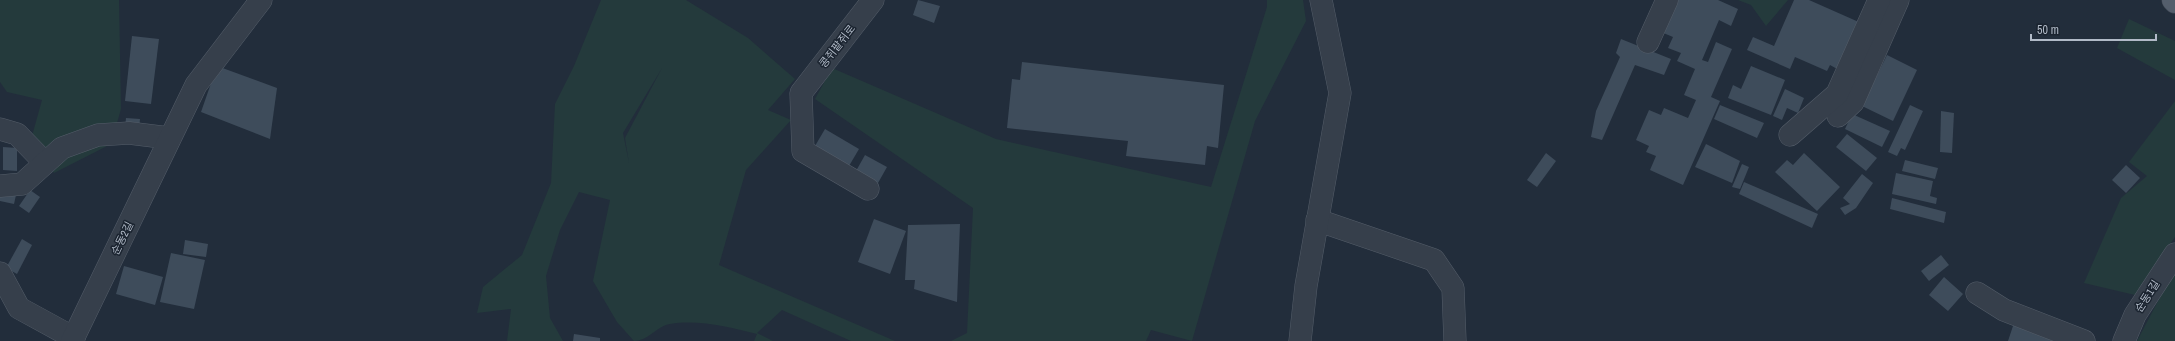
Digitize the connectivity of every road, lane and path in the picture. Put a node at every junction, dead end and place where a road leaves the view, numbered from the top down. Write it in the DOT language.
graph roads {
  1 [pos="261,0"];
  2 [pos="873,0"];
  3 [pos="1321,0"];
  4 [pos="1667,0"];
  5 [pos="1879,0"];
  6 [pos="1898,0"];
  7 [pos="1648,42"];
  8 [pos="1838,116"];
  9 [pos="0,129"];
  10 [pos="1790,135"];
  11 [pos="170,138"];
  12 [pos="45,163"];
  13 [pos="0,186"];
  14 [pos="868,189"];
  15 [pos="1318,220"];
  16 [pos="2175,254"];
  17 [pos="0,274"];
  18 [pos="1977,293"];
  19 [pos="73,340"];
  20 [pos="1300,341"];
  21 [pos="1455,341"];
  22 [pos="2084,341"];
  23 [pos="2124,341"];
  1 -- 11 [label="street, 순동2길"];
  2 -- 14 [label="street, 콩쥐팥쥐로"];
  3 -- 15 [label="street"];
  4 -- 7 [label="street"];
  5 -- 10 [label="street"];
  6 -- 8 [label="street"];
  9 -- 12 [label="street"];
  11 -- 12 [label="street"];
  11 -- 19 [label="street, 순동2길"];
  12 -- 13 [label="street"];
  15 -- 20 [label="street"];
  15 -- 21 [label="street"];
  16 -- 23 [label="street, 순동1길"];
  17 -- 19 [label="street, 순동2길"];
  18 -- 22 [label="street"];
}
